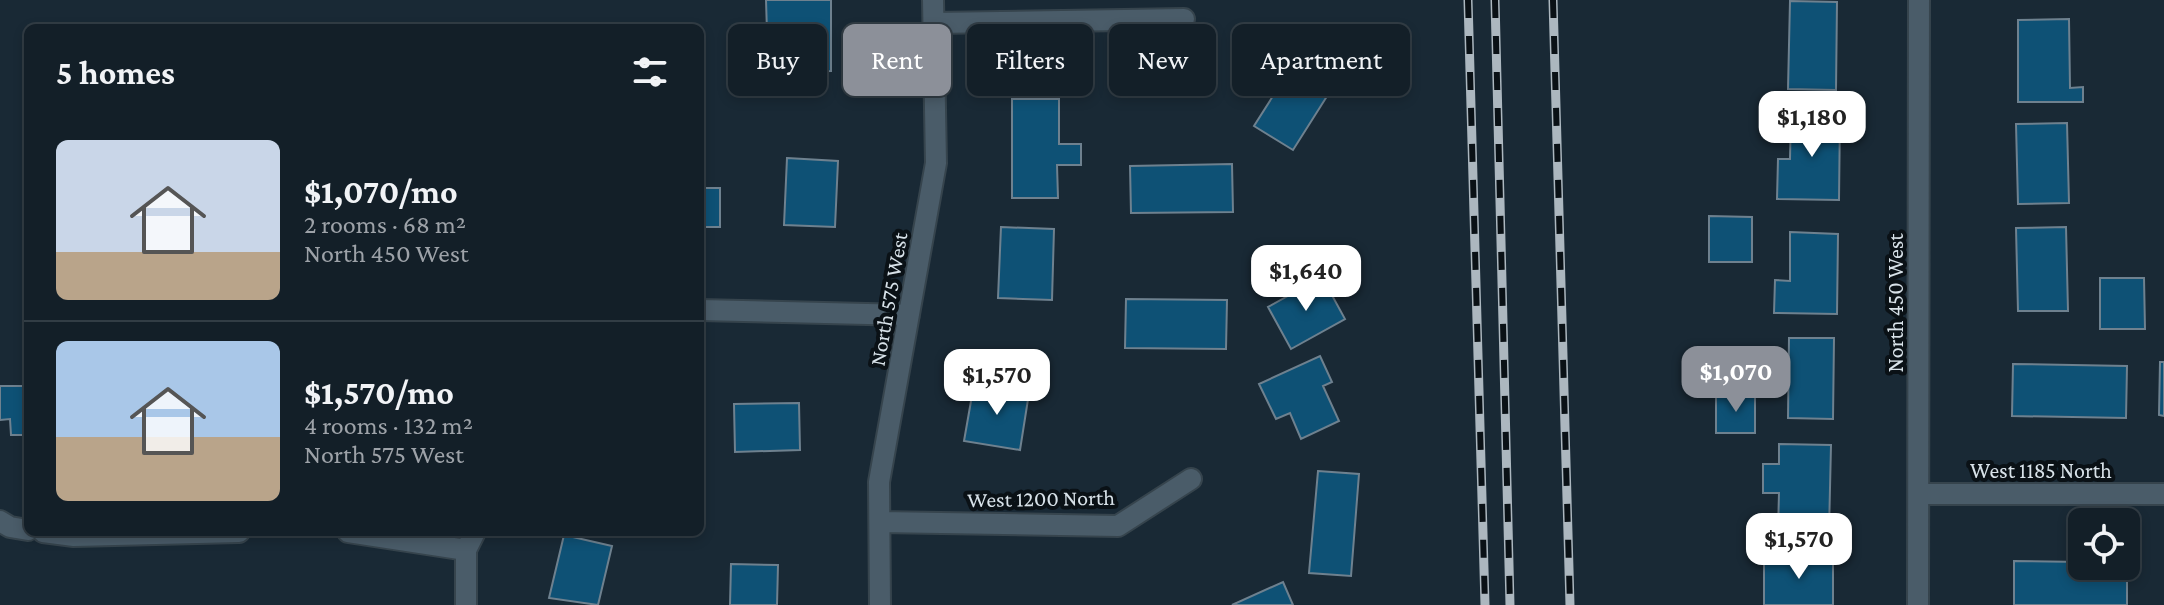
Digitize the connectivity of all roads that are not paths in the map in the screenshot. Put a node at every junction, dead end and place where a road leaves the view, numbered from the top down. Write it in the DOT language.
graph roads {
  1 [pos="933,0"];
  2 [pos="1919,0"];
  3 [pos="1184,19"];
  4 [pos="934,23"];
  5 [pos="704,310"];
  6 [pos="909,315"];
  7 [pos="1191,479"];
  8 [pos="1919,494"];
  9 [pos="2164,494"];
  10 [pos="0,521"];
  11 [pos="880,522"];
  12 [pos="24,529"];
  13 [pos="403,536"];
  14 [pos="471,541"];
  15 [pos="466,605"];
  16 [pos="880,605"];
  17 [pos="1918,605"];
  1 -- 4 [label="street, North 575 West"];
  2 -- 8 [label="street, North 450 West"];
  3 -- 4 [label="street"];
  4 -- 6 [label="street, North 575 West"];
  5 -- 6 [label="street"];
  6 -- 11 [label="street, North 575 West"];
  7 -- 11 [label="street, West 1200 North"];
  8 -- 9 [label="street, West 1185 North"];
  8 -- 17 [label="street, North 450 West"];
  10 -- 12 [label="street"];
  11 -- 16 [label="street, North 575 West"];
  13 -- 14 [label="street"];
  14 -- 15 [label="street"];
}
